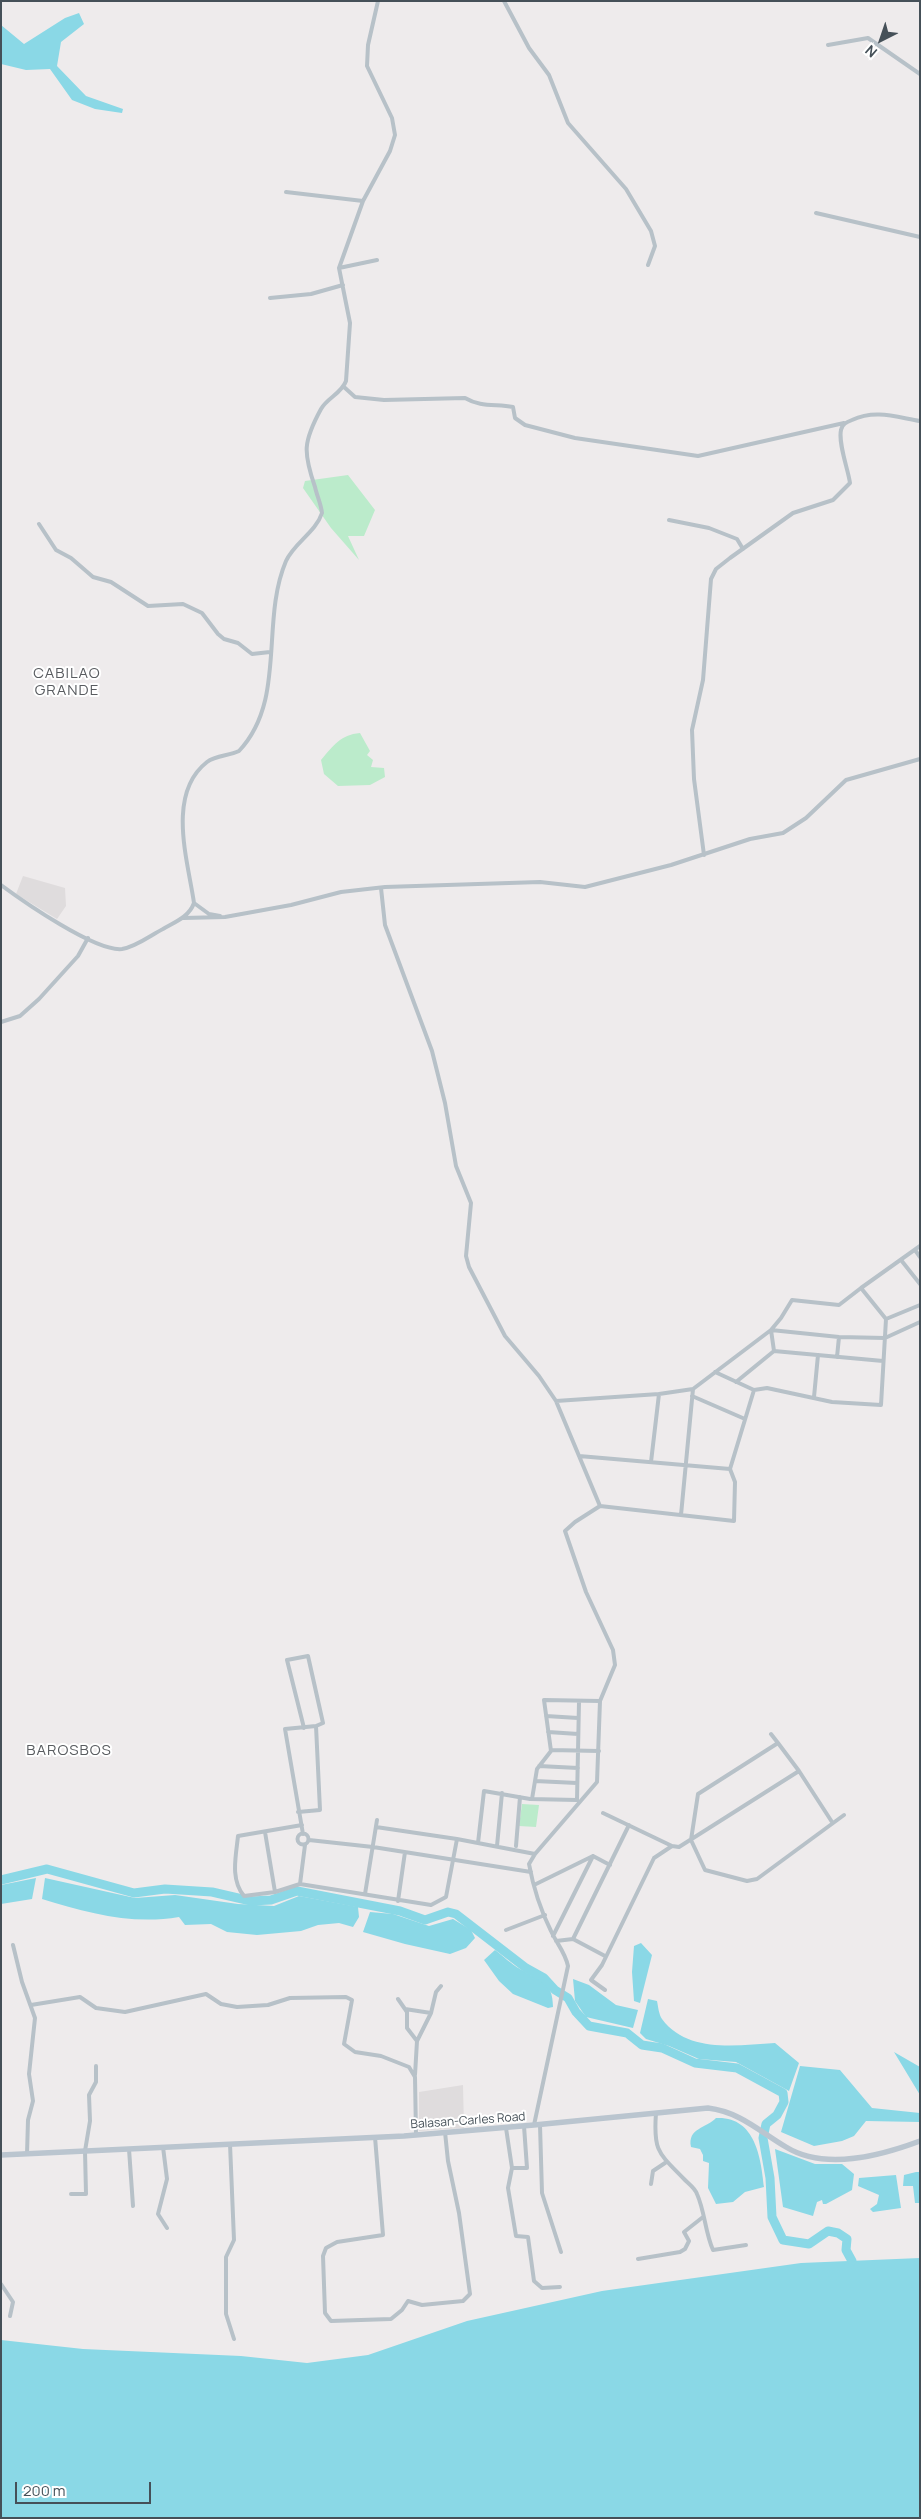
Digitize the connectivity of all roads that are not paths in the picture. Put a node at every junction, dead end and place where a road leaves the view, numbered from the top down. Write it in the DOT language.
graph roads {
  1 [pos="378,1"];
  2 [pos="504,1"];
  3 [pos="828,45"];
  4 [pos="920,74"];
  5 [pos="286,192"];
  6 [pos="363,201"];
  7 [pos="816,213"];
  8 [pos="920,237"];
  9 [pos="377,260"];
  10 [pos="648,265"];
  11 [pos="339,268"];
  12 [pos="343,285"];
  13 [pos="270,298"];
  14 [pos="344,387"];
  15 [pos="920,421"];
  16 [pos="844,423"];
  17 [pos="669,520"];
  18 [pos="39,524"];
  19 [pos="743,549"];
  20 [pos="270,652"];
  21 [pos="920,759"];
  22 [pos="704,855"];
  23 [pos="1,885"];
  24 [pos="380,888"];
  25 [pos="194,902"];
  26 [pos="225,917"];
  27 [pos="183,918"];
  28 [pos="88,938"];
  29 [pos="1,1022"];
  30 [pos="920,1246"];
  31 [pos="915,1250"];
  32 [pos="920,1257"];
  33 [pos="901,1260"];
  34 [pos="920,1284"];
  35 [pos="861,1288"];
  36 [pos="920,1305"];
  37 [pos="886,1319"];
  38 [pos="920,1322"];
  39 [pos="771,1330"];
  40 [pos="839,1337"];
  41 [pos="885,1338"];
  42 [pos="774,1351"];
  43 [pos="818,1355"];
  44 [pos="837,1357"];
  45 [pos="883,1361"];
  46 [pos="715,1372"];
  47 [pos="736,1382"];
  48 [pos="693,1389"];
  49 [pos="754,1390"];
  50 [pos="659,1394"];
  51 [pos="692,1396"];
  52 [pos="814,1397"];
  53 [pos="556,1401"];
  54 [pos="745,1419"];
  55 [pos="579,1456"];
  56 [pos="651,1462"];
  57 [pos="686,1466"];
  58 [pos="730,1469"];
  59 [pos="600,1506"];
  60 [pos="681,1515"];
  61 [pos="600,1701"];
  62 [pos="579,1702"];
  63 [pos="546,1716"];
  64 [pos="578,1718"];
  65 [pos="316,1726"];
  66 [pos="304,1728"];
  67 [pos="548,1732"];
  68 [pos="578,1734"];
  69 [pos="771,1734"];
  70 [pos="778,1743"];
  71 [pos="551,1750"];
  72 [pos="578,1751"];
  73 [pos="599,1751"];
  74 [pos="539,1766"];
  75 [pos="578,1768"];
  76 [pos="799,1771"];
  77 [pos="535,1781"];
  78 [pos="577,1783"];
  79 [pos="502,1793"];
  80 [pos="520,1797"];
  81 [pos="532,1799"];
  82 [pos="298,1812"];
  83 [pos="604,1813"];
  84 [pos="844,1815"];
  85 [pos="378,1820"];
  86 [pos="832,1822"];
  87 [pos="302,1825"];
  88 [pos="629,1825"];
  89 [pos="376,1828"];
  90 [pos="265,1832"];
  91 [pos="303,1834"];
  92 [pos="457,1839"];
  93 [pos="309,1840"];
  94 [pos="690,1840"];
  95 [pos="478,1843"];
  96 [pos="305,1844"];
  97 [pos="497,1846"];
  98 [pos="516,1846"];
  99 [pos="672,1846"];
  100 [pos="373,1847"];
  101 [pos="405,1852"];
  102 [pos="535,1854"];
  103 [pos="593,1856"];
  104 [pos="454,1859"];
  105 [pos="610,1865"];
  106 [pos="530,1872"];
  107 [pos="300,1884"];
  108 [pos="534,1885"];
  109 [pos="275,1892"];
  110 [pos="365,1894"];
  111 [pos="398,1901"];
  112 [pos="545,1916"];
  113 [pos="506,1930"];
  114 [pos="553,1936"];
  115 [pos="573,1939"];
  116 [pos="556,1942"];
  117 [pos="13,1945"];
  118 [pos="605,1956"];
  119 [pos="441,1986"];
  120 [pos="605,1990"];
  121 [pos="398,1999"];
  122 [pos="31,2005"];
  123 [pos="404,2009"];
  124 [pos="431,2013"];
  125 [pos="417,2041"];
  126 [pos="96,2066"];
  127 [pos="415,2077"];
  128 [pos="656,2113"];
  129 [pos="537,2125"];
  130 [pos="524,2126"];
  131 [pos="506,2128"];
  132 [pos="445,2132"];
  133 [pos="416,2134"];
  134 [pos="375,2137"];
  135 [pos="920,2141"];
  136 [pos="230,2144"];
  137 [pos="163,2147"];
  138 [pos="129,2149"];
  139 [pos="85,2151"];
  140 [pos="27,2154"];
  141 [pos="1,2155"];
  142 [pos="665,2163"];
  143 [pos="512,2168"];
  144 [pos="651,2184"];
  145 [pos="72,2194"];
  146 [pos="133,2206"];
  147 [pos="703,2217"];
  148 [pos="167,2228"];
  149 [pos="746,2245"];
  150 [pos="560,2252"];
  151 [pos="638,2259"];
  152 [pos="1,2284"];
  153 [pos="560,2287"];
  154 [pos="10,2316"];
  155 [pos="234,2339"];
  1 -- 6 [label="street"];
  2 -- 10 [label="street"];
  3 -- 4 [label="street"];
  5 -- 6 [label="street"];
  6 -- 11 [label="street"];
  7 -- 8 [label="street"];
  9 -- 11 [label="street"];
  11 -- 12 [label="street"];
  12 -- 13 [label="street"];
  12 -- 14 [label="street"];
  14 -- 16 [label="street"];
  14 -- 20 [label="street"];
  15 -- 16 [label="street"];
  16 -- 19 [label="street"];
  17 -- 19 [label="street"];
  18 -- 20 [label="street"];
  19 -- 22 [label="street"];
  20 -- 25 [label="street"];
  21 -- 22 [label="street"];
  22 -- 24 [label="street"];
  23 -- 28 [label="street"];
  24 -- 26 [label="street"];
  24 -- 53 [label="street"];
  25 -- 26 [label="street"];
  25 -- 27 [label="street"];
  26 -- 27 [label="street"];
  27 -- 28 [label="street"];
  28 -- 29 [label="street"];
  30 -- 31 [label="street"];
  31 -- 32 [label="street"];
  31 -- 33 [label="street"];
  33 -- 34 [label="street"];
  33 -- 35 [label="street"];
  35 -- 37 [label="street"];
  35 -- 39 [label="street"];
  36 -- 37 [label="street"];
  37 -- 41 [label="street"];
  38 -- 41 [label="street"];
  39 -- 40 [label="street"];
  39 -- 42 [label="street"];
  39 -- 46 [label="street"];
  40 -- 41 [label="street"];
  40 -- 44 [label="street"];
  41 -- 45 [label="street"];
  42 -- 43 [label="street"];
  42 -- 47 [label="street"];
  43 -- 44 [label="street"];
  43 -- 52 [label="street"];
  44 -- 45 [label="street"];
  45 -- 52 [label="street"];
  46 -- 47 [label="street"];
  46 -- 48 [label="street"];
  47 -- 49 [label="street"];
  48 -- 50 [label="street"];
  48 -- 51 [label="street"];
  49 -- 52 [label="street"];
  49 -- 54 [label="street"];
  50 -- 53 [label="street"];
  50 -- 56 [label="street"];
  51 -- 54 [label="street"];
  51 -- 57 [label="street"];
  53 -- 55 [label="street"];
  54 -- 58 [label="street"];
  55 -- 56 [label="street"];
  55 -- 59 [label="street"];
  56 -- 57 [label="street"];
  57 -- 58 [label="street"];
  57 -- 60 [label="street"];
  58 -- 60 [label="street"];
  59 -- 60 [label="street"];
  59 -- 61 [label="street"];
  61 -- 62 [label="street"];
  61 -- 73 [label="street"];
  62 -- 63 [label="street"];
  62 -- 64 [label="street"];
  63 -- 64 [label="street"];
  63 -- 67 [label="street"];
  64 -- 68 [label="street"];
  65 -- 66 [label="street"];
  65 -- 66 [label="street"];
  65 -- 82 [label="street"];
  66 -- 82 [label="street"];
  67 -- 68 [label="street"];
  67 -- 71 [label="street"];
  68 -- 72 [label="street"];
  69 -- 70 [label="street"];
  70 -- 76 [label="street"];
  70 -- 94 [label="street"];
  71 -- 72 [label="street"];
  71 -- 74 [label="street"];
  72 -- 73 [label="street"];
  72 -- 75 [label="street"];
  73 -- 102 [label="street"];
  74 -- 75 [label="street"];
  74 -- 77 [label="street"];
  75 -- 78 [label="street"];
  76 -- 86 [label="street"];
  76 -- 94 [label="street"];
  77 -- 78 [label="street"];
  77 -- 81 [label="street"];
  78 -- 81 [label="street"];
  79 -- 80 [label="street"];
  79 -- 95 [label="street"];
  79 -- 97 [label="street"];
  80 -- 81 [label="street"];
  80 -- 98 [label="street"];
  82 -- 87 [label="street"];
  83 -- 88 [label="street"];
  84 -- 86 [label="street"];
  85 -- 89 [label="street"];
  86 -- 94 [label="street"];
  87 -- 90 [label="street"];
  87 -- 91 [label="street"];
  88 -- 99 [label="street"];
  88 -- 105 [label="street"];
  89 -- 92 [label="street"];
  89 -- 100 [label="street"];
  90 -- 109 [label="street"];
  90 -- 109 [label="street"];
  91 -- 93 [label="street"];
  91 -- 96 [label="street"];
  92 -- 95 [label="street"];
  92 -- 104 [label="street"];
  93 -- 96 [label="street"];
  93 -- 100 [label="street"];
  94 -- 99 [label="street"];
  95 -- 97 [label="street"];
  96 -- 107 [label="street"];
  97 -- 102 [label="street"];
  99 -- 118 [label="street"];
  100 -- 101 [label="street"];
  100 -- 110 [label="street"];
  101 -- 104 [label="street"];
  101 -- 111 [label="street"];
  102 -- 106 [label="street"];
  103 -- 105 [label="street"];
  103 -- 108 [label="street"];
  103 -- 114 [label="street"];
  104 -- 106 [label="street"];
  104 -- 111 [label="street"];
  105 -- 115 [label="street"];
  106 -- 108 [label="street"];
  107 -- 109 [label="street"];
  107 -- 110 [label="street"];
  108 -- 112 [label="street"];
  110 -- 111 [label="street"];
  112 -- 113 [label="street"];
  112 -- 114 [label="street"];
  114 -- 116 [label="street"];
  115 -- 116 [label="street"];
  115 -- 118 [label="street"];
  116 -- 129 [label="street"];
  117 -- 122 [label="street"];
  118 -- 120 [label="street"];
  119 -- 124 [label="street"];
  121 -- 123 [label="street"];
  122 -- 127 [label="street"];
  122 -- 140 [label="street"];
  123 -- 124 [label="street"];
  123 -- 125 [label="street"];
  124 -- 125 [label="street"];
  125 -- 127 [label="street"];
  126 -- 139 [label="street"];
  127 -- 133 [label="street"];
  128 -- 129 [label="main road, Balasan-Carles Road"];
  128 -- 135 [label="main road, Balasan-Carles Road"];
  128 -- 142 [label="street"];
  129 -- 130 [label="main road, Balasan-Carles Road"];
  129 -- 150 [label="street"];
  130 -- 131 [label="main road, Balasan-Carles Road"];
  130 -- 143 [label="street"];
  131 -- 132 [label="main road, Balasan-Carles Road"];
  131 -- 143 [label="street"];
  132 -- 133 [label="main road, Balasan-Carles Road"];
  132 -- 134 [label="street"];
  133 -- 134 [label="main road, Balasan-Carles Road"];
  134 -- 136 [label="main road, Balasan-Carles Road"];
  136 -- 137 [label="main road, Balasan-Carles Road"];
  136 -- 155 [label="street"];
  137 -- 138 [label="main road, Balasan-Carles Road"];
  137 -- 148 [label="street"];
  138 -- 139 [label="main road, Balasan-Carles Road"];
  138 -- 146 [label="street"];
  139 -- 140 [label="main road, Balasan-Carles Road"];
  139 -- 145 [label="street"];
  140 -- 141 [label="main road, Balasan-Carles Road"];
  142 -- 144 [label="street"];
  142 -- 147 [label="street"];
  143 -- 153 [label="street"];
  147 -- 149 [label="street"];
  147 -- 151 [label="street"];
  152 -- 154 [label="street"];
}
